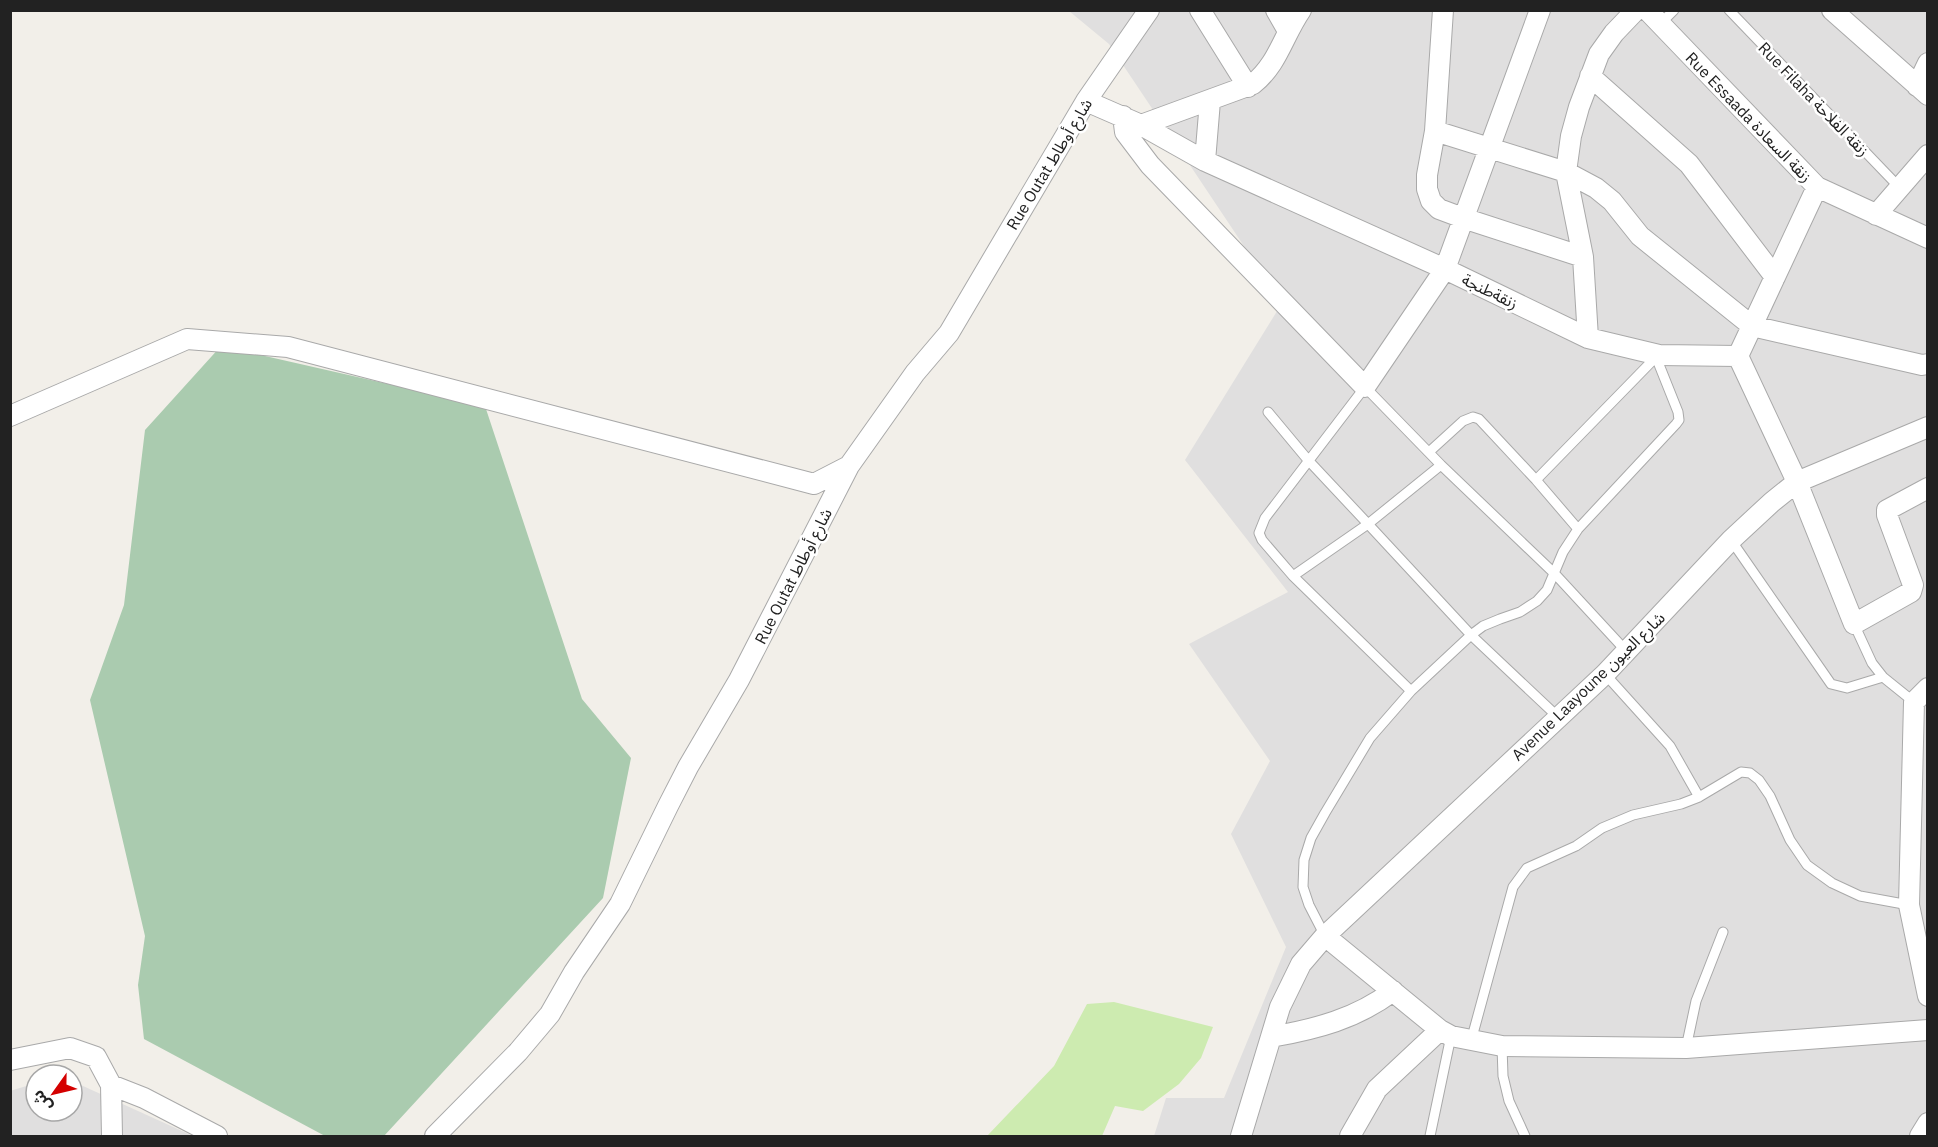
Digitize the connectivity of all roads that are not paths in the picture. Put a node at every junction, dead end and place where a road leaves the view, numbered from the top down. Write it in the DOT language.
graph roads {
  1 [pos="1200,10"];
  2 [pos="1276,10"];
  3 [pos="1301,10"];
  4 [pos="1443,10"];
  5 [pos="1539,10"];
  6 [pos="1636,10"];
  7 [pos="1729,10"];
  8 [pos="1832,10"];
  9 [pos="1139,14"];
  10 [pos="1660,15"];
  11 [pos="1288,31"];
  12 [pos="1928,63"];
  13 [pos="1590,76"];
  14 [pos="1248,87"];
  15 [pos="1922,90"];
  16 [pos="1086,101"];
  17 [pos="1210,101"];
  18 [pos="1123,116"];
  19 [pos="1141,125"];
  20 [pos="1435,131"];
  21 [pos="1489,147"];
  22 [pos="1928,155"];
  23 [pos="1205,161"];
  24 [pos="1566,172"];
  25 [pos="1817,187"];
  26 [pos="1899,187"];
  27 [pos="1876,215"];
  28 [pos="1463,218"];
  29 [pos="1928,238"];
  30 [pos="1583,257"];
  31 [pos="1445,268"];
  32 [pos="1775,277"];
  33 [pos="1752,326"];
  34 [pos="1588,338"];
  35 [pos="1658,356"];
  36 [pos="1738,356"];
  37 [pos="1928,364"];
  38 [pos="1365,387"];
  39 [pos="1268,412"];
  40 [pos="10,416"];
  41 [pos="1928,427"];
  42 [pos="1429,452"];
  43 [pos="1308,460"];
  44 [pos="1441,465"];
  45 [pos="849,466"];
  46 [pos="1536,480"];
  47 [pos="1797,482"];
  48 [pos="1928,488"];
  49 [pos="1368,524"];
  50 [pos="1578,529"];
  51 [pos="1731,540"];
  52 [pos="1555,574"];
  53 [pos="1293,576"];
  54 [pos="1854,624"];
  55 [pos="1471,635"];
  56 [pos="1627,652"];
  57 [pos="1605,674"];
  58 [pos="1883,677"];
  59 [pos="1411,691"];
  60 [pos="1921,695"];
  61 [pos="1558,717"];
  62 [pos="1699,797"];
  63 [pos="1909,905"];
  64 [pos="1723,932"];
  65 [pos="1325,936"];
  66 [pos="1393,991"];
  67 [pos="1928,996"];
  68 [pos="1928,1030"];
  69 [pos="1446,1033"];
  70 [pos="1271,1037"];
  71 [pos="1471,1041"];
  72 [pos="1502,1046"];
  73 [pos="1686,1048"];
  74 [pos="10,1060"];
  75 [pos="111,1084"];
  76 [pos="1928,1123"];
  77 [pos="112,1137"];
  78 [pos="217,1137"];
  79 [pos="435,1137"];
  80 [pos="1240,1137"];
  81 [pos="1350,1137"];
  82 [pos="1430,1137"];
  83 [pos="1525,1137"];
  84 [pos="1920,1137"];
  1 -- 14 [label="street"];
  2 -- 11 [label="street"];
  3 -- 11 [label="street"];
  4 -- 20 [label="street"];
  5 -- 21 [label="street"];
  6 -- 13 [label="street"];
  7 -- 26 [label="lane, Rue Filaha زنقة الفلاحة"];
  8 -- 15 [label="street"];
  9 -- 16 [label="street, Rue Outat شارع أوطاط"];
  10 -- 25 [label="street, Rue Essaada زنقة السعادة"];
  11 -- 14 [label="street"];
  12 -- 15 [label="street"];
  13 -- 24 [label="street"];
  13 -- 32 [label="street"];
  14 -- 17 [label="street"];
  16 -- 18 [label="street, زنقةطنجة"];
  16 -- 45 [label="street, Rue Outat شارع أوطاط"];
  17 -- 19 [label="street"];
  17 -- 23 [label="street"];
  18 -- 19 [label="street, زنقةطنجة"];
  18 -- 38 [label="street"];
  19 -- 23 [label="street, زنقةطنجة"];
  20 -- 21 [label="street"];
  20 -- 28 [label="street"];
  21 -- 24 [label="street"];
  21 -- 28 [label="street"];
  22 -- 26 [label="street"];
  23 -- 31 [label="street, زنقةطنجة"];
  24 -- 30 [label="street"];
  24 -- 33 [label="street"];
  25 -- 27 [label="street, Rue Essaada زنقة السعادة"];
  25 -- 32 [label="street"];
  26 -- 27 [label="street"];
  27 -- 29 [label="street, Rue Essaada زنقة السعادة"];
  28 -- 30 [label="street"];
  28 -- 31 [label="street"];
  30 -- 34 [label="street"];
  31 -- 34 [label="street, زنقةطنجة"];
  31 -- 38 [label="street"];
  32 -- 33 [label="street"];
  33 -- 36 [label="street"];
  33 -- 37 [label="street"];
  34 -- 35 [label="street, زنقةطنجة"];
  35 -- 36 [label="street, زنقةطنجة"];
  35 -- 46 [label="lane"];
  35 -- 50 [label="lane"];
  36 -- 47 [label="street"];
  38 -- 42 [label="lane"];
  38 -- 43 [label="lane"];
  39 -- 43 [label="lane"];
  40 -- 45 [label="street"];
  41 -- 47 [label="street, Avenue Laayoune شارع العيون"];
  42 -- 44 [label="lane"];
  42 -- 46 [label="lane"];
  43 -- 49 [label="lane"];
  43 -- 53 [label="lane"];
  44 -- 49 [label="lane"];
  44 -- 52 [label="lane"];
  45 -- 79 [label="street, Rue Outat شارع أوطاط"];
  46 -- 50 [label="lane"];
  47 -- 51 [label="street, Avenue Laayoune شارع العيون"];
  47 -- 54 [label="street"];
  48 -- 54 [label="street"];
  49 -- 53 [label="lane"];
  49 -- 55 [label="lane"];
  50 -- 52 [label="lane"];
  51 -- 56 [label="street, Avenue Laayoune شارع العيون"];
  51 -- 58 [label="lane"];
  52 -- 55 [label="lane"];
  52 -- 56 [label="lane"];
  53 -- 59 [label="lane"];
  54 -- 58 [label="lane"];
  55 -- 59 [label="lane"];
  55 -- 61 [label="lane"];
  56 -- 57 [label="street, Avenue Laayoune شارع العيون"];
  57 -- 61 [label="street, Avenue Laayoune شارع العيون"];
  57 -- 62 [label="lane"];
  58 -- 60 [label="lane"];
  59 -- 65 [label="lane"];
  60 -- 63 [label="street"];
  61 -- 65 [label="street, Avenue Laayoune شارع العيون"];
  62 -- 63 [label="lane"];
  62 -- 71 [label="lane"];
  63 -- 67 [label="street"];
  64 -- 73 [label="lane"];
  65 -- 66 [label="street"];
  65 -- 70 [label="street, Avenue Laayoune شارع العيون"];
  66 -- 69 [label="street"];
  66 -- 70 [label="street"];
  68 -- 73 [label="street"];
  69 -- 71 [label="street"];
  69 -- 81 [label="street"];
  69 -- 82 [label="lane"];
  70 -- 80 [label="street, Avenue Laayoune شارع العيون"];
  71 -- 72 [label="street"];
  72 -- 73 [label="street"];
  72 -- 83 [label="lane"];
  74 -- 75 [label="street"];
  75 -- 77 [label="street"];
  75 -- 78 [label="street"];
  76 -- 84 [label="street"];
}
